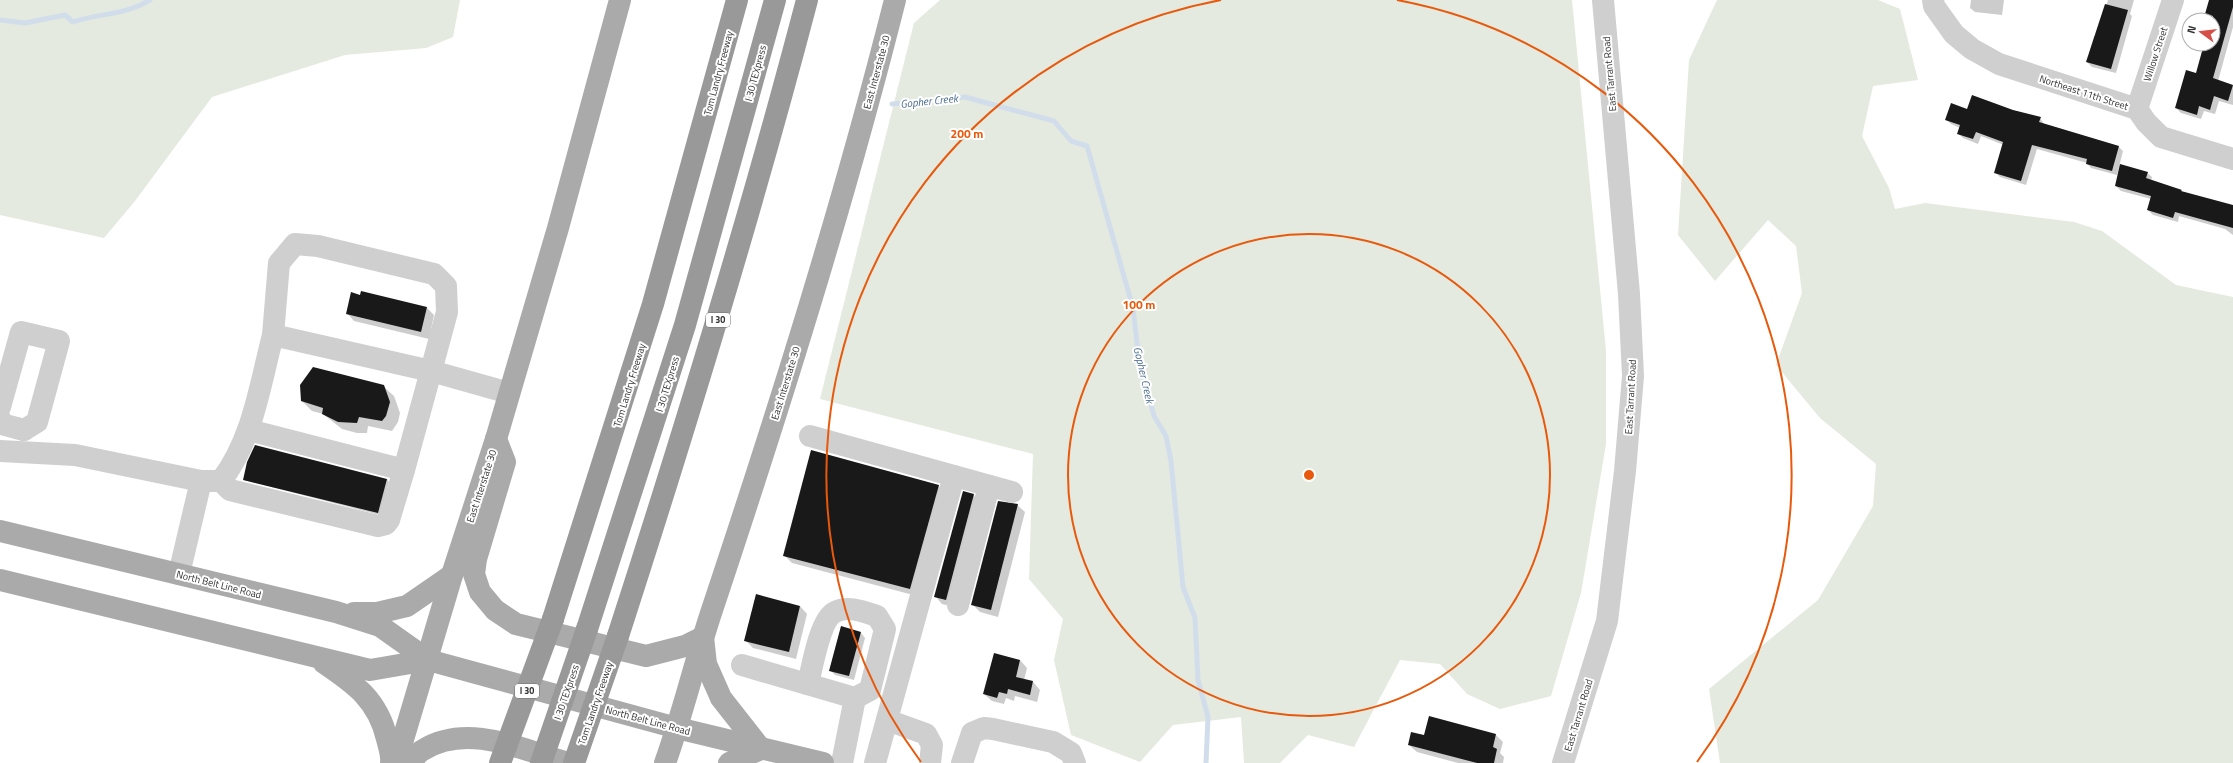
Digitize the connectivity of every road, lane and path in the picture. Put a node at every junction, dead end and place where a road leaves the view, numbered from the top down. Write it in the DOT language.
graph roads {
  1 [pos="620,0"];
  2 [pos="737,0"];
  3 [pos="775,0"];
  4 [pos="807,0"];
  5 [pos="895,0"];
  6 [pos="1603,0"];
  7 [pos="1933,0"];
  8 [pos="2173,0"];
  9 [pos="2137,109"];
  10 [pos="2233,159"];
  11 [pos="273,335"];
  12 [pos="431,371"];
  13 [pos="509,393"];
  14 [pos="0,406"];
  15 [pos="0,419"];
  16 [pos="24,430"];
  17 [pos="249,430"];
  18 [pos="810,436"];
  19 [pos="496,439"];
  20 [pos="0,451"];
  21 [pos="23,452"];
  22 [pos="404,470"];
  23 [pos="954,476"];
  24 [pos="211,481"];
  25 [pos="989,486"];
  26 [pos="1012,492"];
  27 [pos="0,531"];
  28 [pos="179,574"];
  29 [pos="452,575"];
  30 [pos="0,580"];
  31 [pos="958,605"];
  32 [pos="336,612"];
  33 [pos="703,637"];
  34 [pos="313,655"];
  35 [pos="428,660"];
  36 [pos="742,665"];
  37 [pos="808,684"];
  38 [pos="862,694"];
  39 [pos="887,720"];
  40 [pos="678,728"];
  41 [pos="761,749"];
  42 [pos="391,763"];
  43 [pos="396,763"];
  44 [pos="410,763"];
  45 [pos="500,763"];
  46 [pos="541,763"];
  47 [pos="568,763"];
  48 [pos="574,763"];
  49 [pos="665,763"];
  50 [pos="729,763"];
  51 [pos="823,763"];
  52 [pos="842,763"];
  53 [pos="875,763"];
  54 [pos="930,763"];
  55 [pos="962,763"];
  56 [pos="1075,763"];
  57 [pos="1563,763"];
  1 -- 13 [label="main road, East Interstate 30"];
  2 -- 45 [label="highway, Tom Landry Freeway / I 30, bridge"];
  3 -- 46 [label="highway, I 30 TEXpress, bridge"];
  4 -- 48 [label="highway, Tom Landry Freeway / I 30, bridge"];
  5 -- 33 [label="main road, East Interstate 30"];
  6 -- 57 [label="street, East Tarrant Road"];
  7 -- 9 [label="street, Northeast 11th Street"];
  8 -- 9 [label="street, Willow Street"];
  9 -- 10 [label="street, Northeast 11th Street"];
  11 -- 12 [label="street"];
  11 -- 12 [label="street"];
  11 -- 17 [label="street"];
  12 -- 13 [label="street"];
  12 -- 22 [label="street"];
  13 -- 19 [label="main road, East Interstate 30"];
  14 -- 16 [label="street"];
  15 -- 16 [label="street"];
  16 -- 21 [label="street"];
  17 -- 22 [label="street"];
  17 -- 24 [label="street"];
  18 -- 23 [label="street"];
  19 -- 29 [label="main road, East Interstate 30"];
  19 -- 33 [label="main road"];
  20 -- 21 [label="street"];
  21 -- 24 [label="street"];
  22 -- 24 [label="street"];
  23 -- 25 [label="street"];
  23 -- 39 [label="street"];
  24 -- 28 [label="street"];
  25 -- 26 [label="street"];
  25 -- 31 [label="street"];
  27 -- 28 [label="main road, North Belt Line Road"];
  28 -- 32 [label="main road, North Belt Line Road"];
  29 -- 32 [label="main road"];
  29 -- 35 [label="main road, East Interstate 30"];
  30 -- 34 [label="main road, North Belt Line Road"];
  32 -- 35 [label="main road, North Belt Line Road"];
  33 -- 40 [label="main road, East Interstate 30"];
  33 -- 41 [label="main road"];
  34 -- 35 [label="main road, North Belt Line Road"];
  34 -- 42 [label="main road"];
  35 -- 40 [label="main road, North Belt Line Road"];
  35 -- 43 [label="main road, East Interstate 30"];
  36 -- 37 [label="street"];
  37 -- 38 [label="street"];
  37 -- 38 [label="street"];
  38 -- 52 [label="street"];
  39 -- 53 [label="street"];
  39 -- 54 [label="street"];
  40 -- 41 [label="main road, North Belt Line Road"];
  40 -- 49 [label="main road, East Interstate 30"];
  41 -- 50 [label="main road"];
  41 -- 51 [label="main road, North Belt Line Road"];
  44 -- 47 [label="main road"];
  55 -- 56 [label="street"];
}
